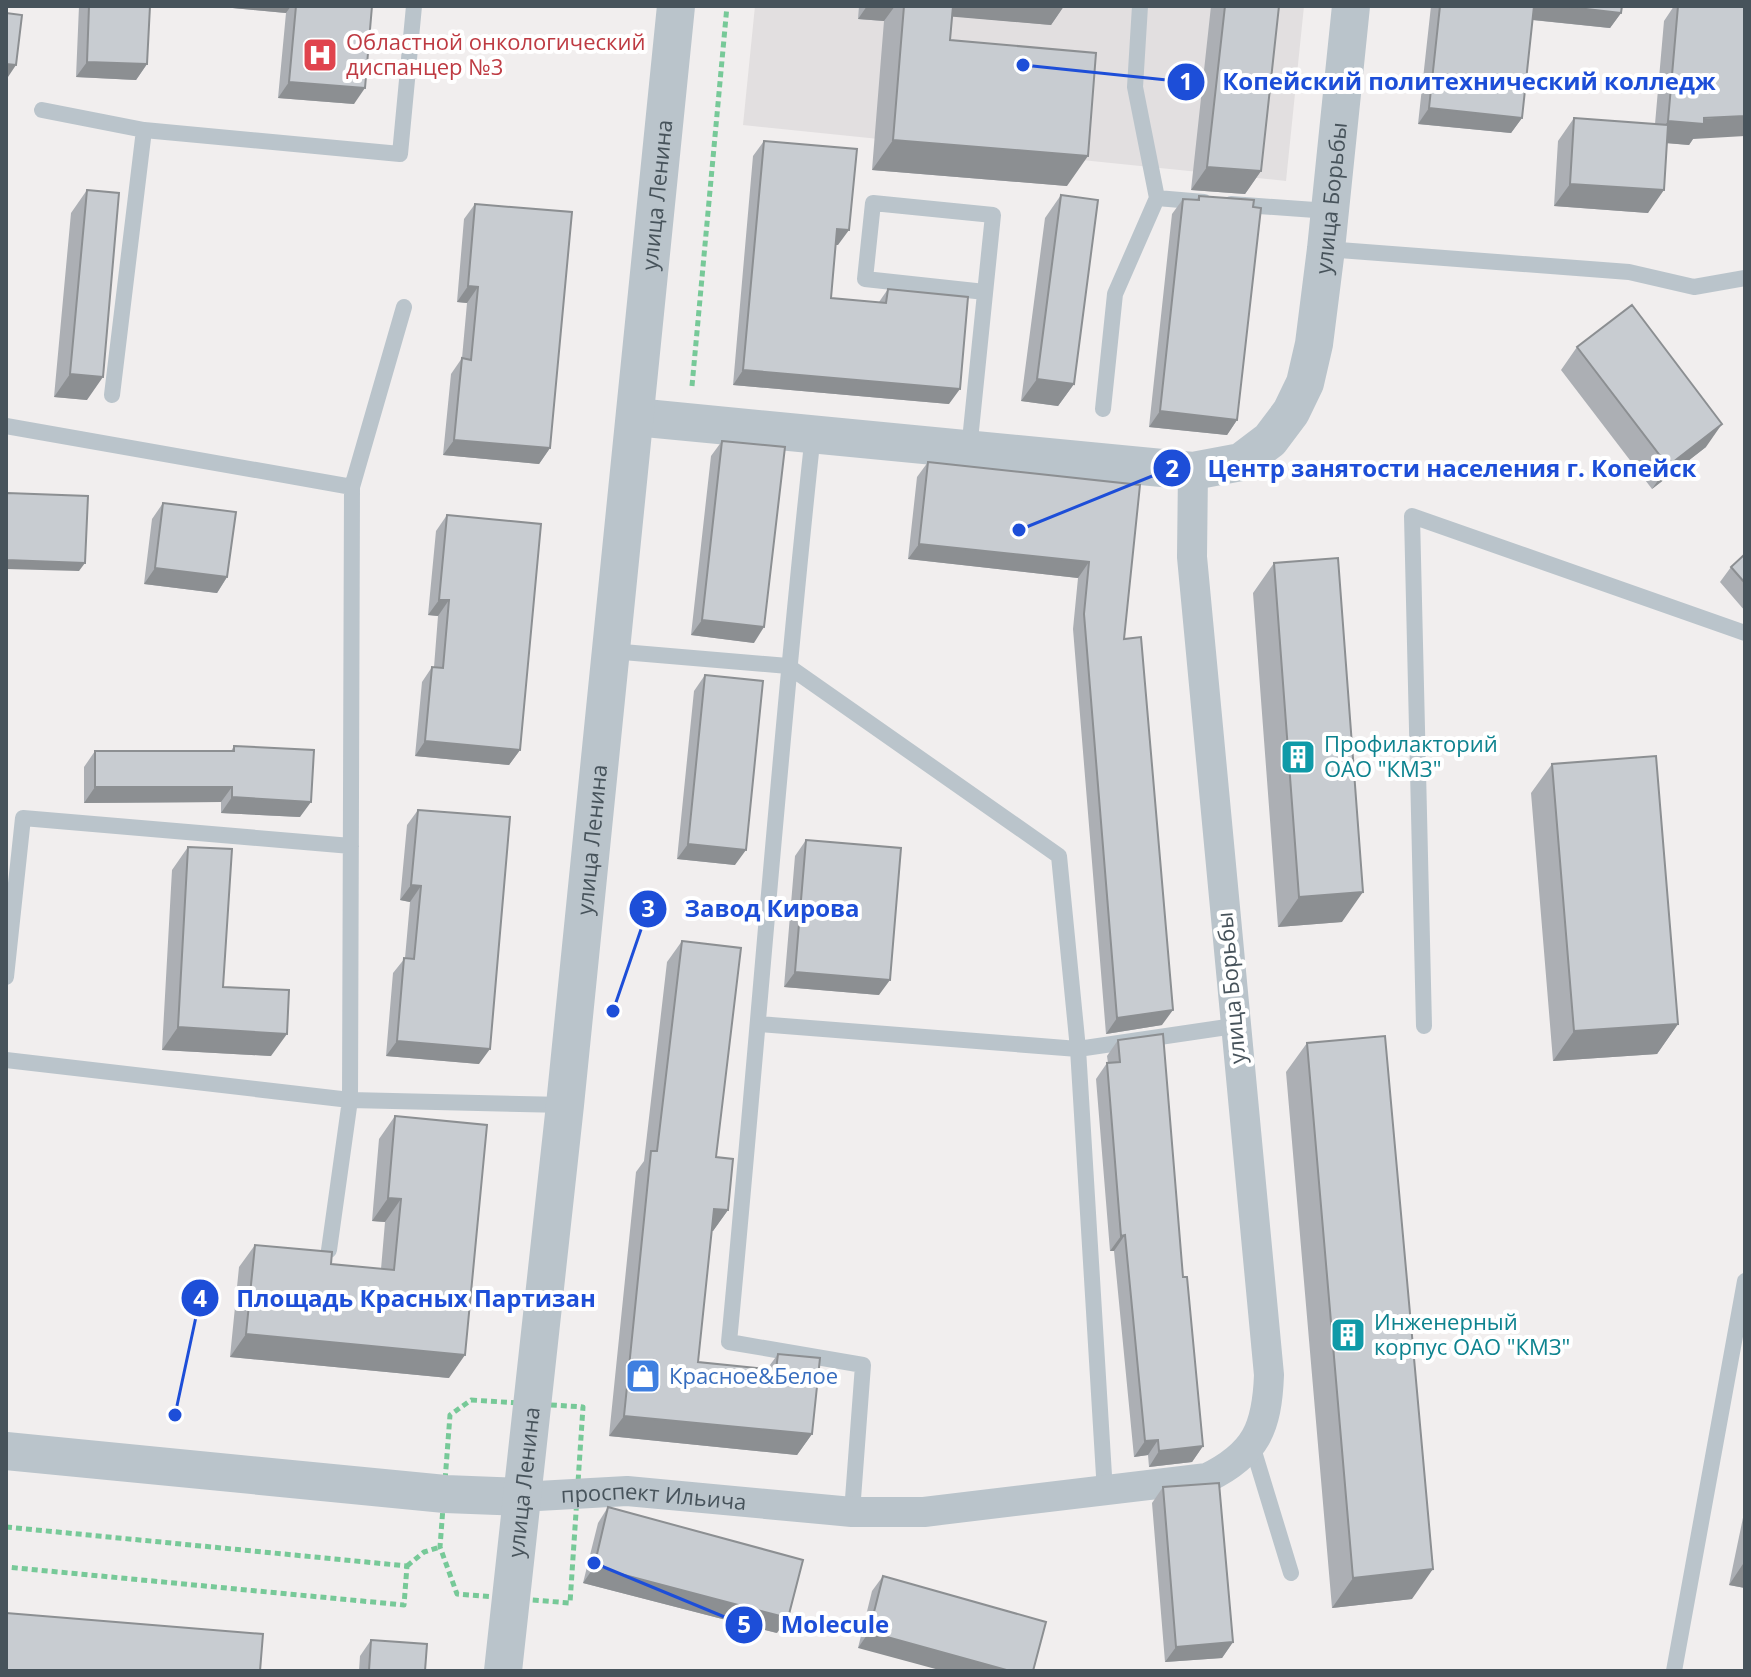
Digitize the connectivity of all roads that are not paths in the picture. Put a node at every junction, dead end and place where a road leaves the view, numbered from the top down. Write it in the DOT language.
graph roads {
  1 [pos="414,6"];
  2 [pos="676,6"];
  3 [pos="1140,6"];
  4 [pos="1351,6"];
  5 [pos="42,110"];
  6 [pos="144,130"];
  7 [pos="1157,198"];
  8 [pos="1329,211"];
  9 [pos="1326,249"];
  10 [pos="1745,278"];
  11 [pos="985,292"];
  12 [pos="404,307"];
  13 [pos="112,395"];
  14 [pos="1103,409"];
  15 [pos="635,417"];
  16 [pos="6,426"];
  17 [pos="813,434"];
  18 [pos="969,450"];
  19 [pos="1193,471"];
  20 [pos="352,487"];
  21 [pos="1745,633"];
  22 [pos="608,651"];
  23 [pos="788,666"];
  24 [pos="351,846"];
  25 [pos="6,977"];
  26 [pos="760,1024"];
  27 [pos="1234,1026"];
  28 [pos="1424,1026"];
  29 [pos="1078,1049"];
  30 [pos="6,1060"];
  31 [pos="350,1100"];
  32 [pos="565,1105"];
  33 [pos="329,1250"];
  34 [pos="1745,1281"];
  35 [pos="1252,1445"];
  36 [pos="6,1451"];
  37 [pos="1207,1478"];
  38 [pos="1105,1492"];
  39 [pos="520,1497"];
  40 [pos="852,1512"];
  41 [pos="1291,1573"];
  42 [pos="503,1671"];
  43 [pos="1674,1671"];
  1 -- 6 [label="lane"];
  2 -- 15 [label="street, улица Ленина"];
  3 -- 7 [label="lane"];
  4 -- 8 [label="street, улица Борьбы"];
  5 -- 6 [label="lane"];
  6 -- 13 [label="lane"];
  7 -- 8 [label="lane"];
  7 -- 14 [label="lane"];
  8 -- 9 [label="street, улица Борьбы"];
  9 -- 10 [label="lane"];
  9 -- 19 [label="street, улица Борьбы"];
  11 -- 11 [label="lane"];
  11 -- 18 [label="lane"];
  12 -- 20 [label="lane"];
  15 -- 17 [label="street, улица Борьбы"];
  15 -- 22 [label="street, улица Ленина"];
  16 -- 20 [label="lane"];
  17 -- 18 [label="street, улица Борьбы"];
  17 -- 23 [label="lane"];
  18 -- 19 [label="street, улица Борьбы"];
  19 -- 27 [label="street, улица Борьбы"];
  20 -- 24 [label="lane"];
  21 -- 28 [label="lane"];
  22 -- 23 [label="lane"];
  22 -- 32 [label="street, улица Ленина"];
  23 -- 26 [label="lane"];
  23 -- 29 [label="lane"];
  24 -- 25 [label="lane"];
  24 -- 31 [label="lane"];
  26 -- 29 [label="lane"];
  26 -- 40 [label="lane"];
  27 -- 29 [label="lane"];
  27 -- 35 [label="street, улица Борьбы"];
  29 -- 38 [label="lane"];
  30 -- 31 [label="lane"];
  31 -- 32 [label="lane"];
  31 -- 33 [label="lane"];
  32 -- 39 [label="street, улица Ленина"];
  34 -- 43 [label="lane"];
  35 -- 37 [label="street, улица Борьбы"];
  35 -- 41 [label="lane"];
  36 -- 39 [label="street, проспект Ильича"];
  37 -- 38 [label="street, проспект Ильича"];
  38 -- 40 [label="street, проспект Ильича"];
  39 -- 40 [label="street, проспект Ильича"];
  39 -- 42 [label="street, улица Ленина"];
}
